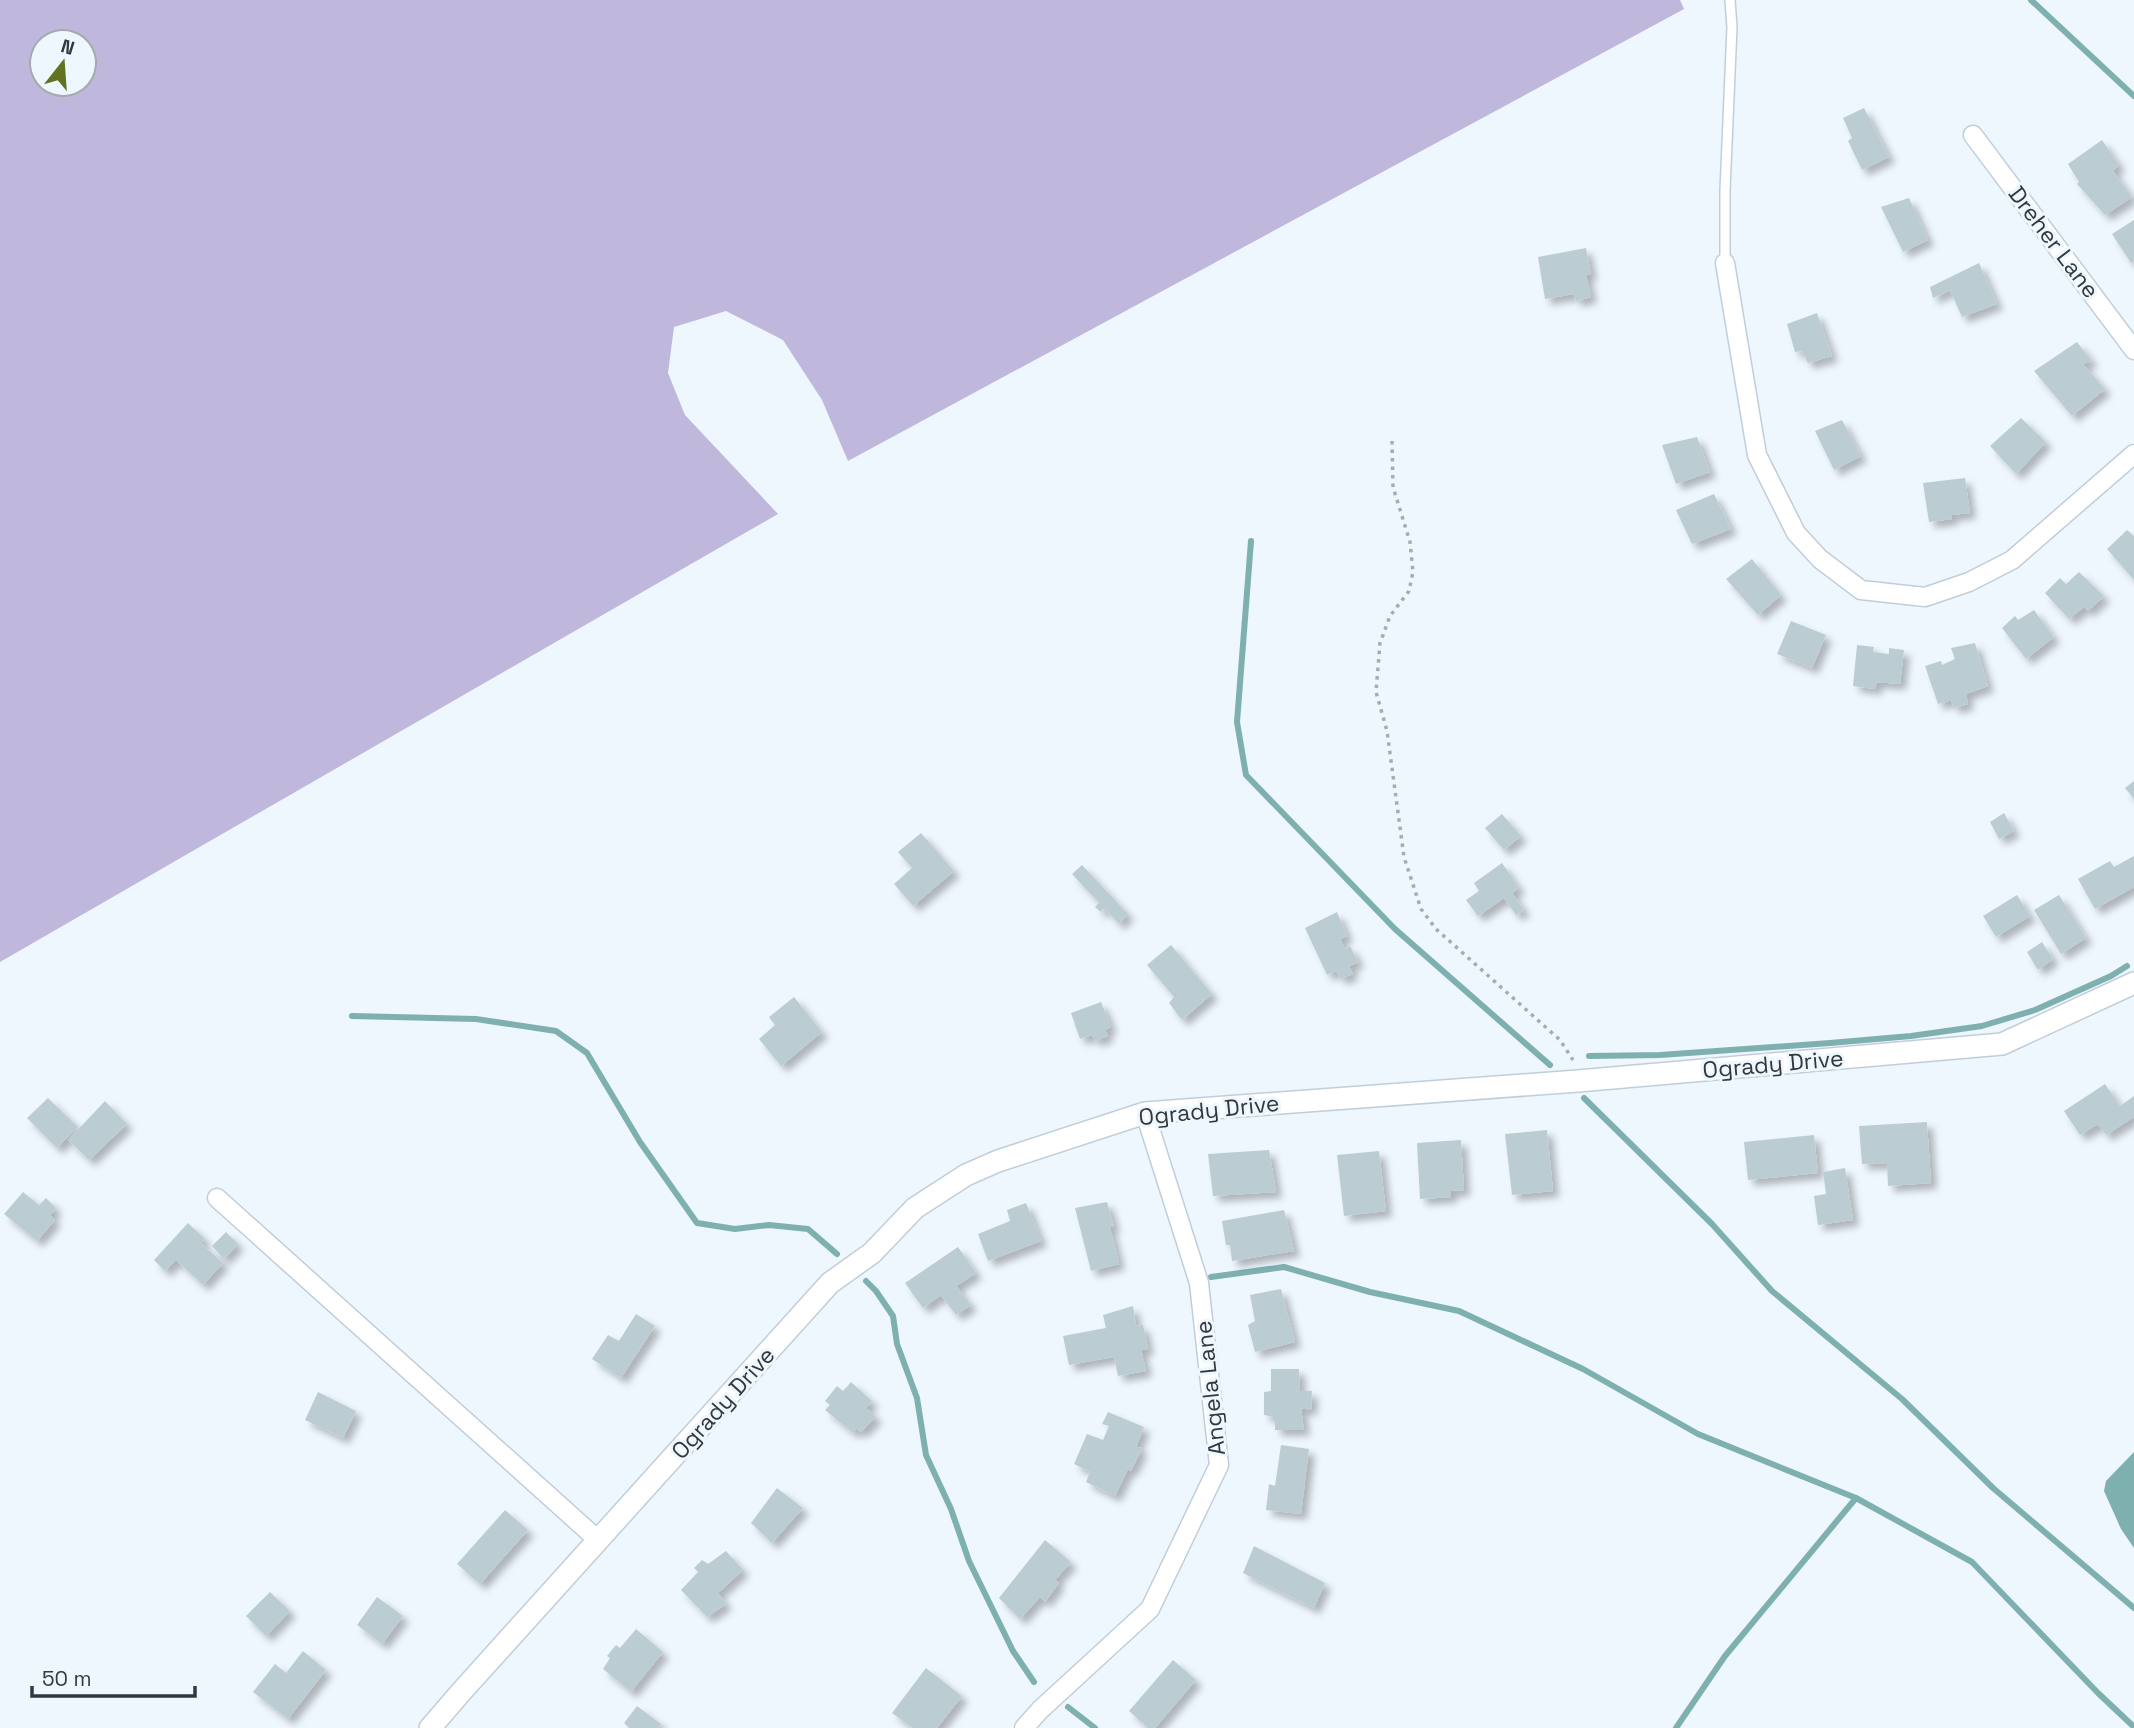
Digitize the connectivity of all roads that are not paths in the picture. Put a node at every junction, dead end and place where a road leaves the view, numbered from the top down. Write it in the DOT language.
graph roads {
  1 [pos="1730,0"];
  2 [pos="1973,135"];
  3 [pos="1725,263"];
  4 [pos="2134,350"];
  5 [pos="2134,454"];
  6 [pos="2134,983"];
  7 [pos="1145,1113"];
  8 [pos="217,1198"];
  9 [pos="598,1540"];
  10 [pos="430,1728"];
  11 [pos="1024,1728"];
  1 -- 3 [label="lane"];
  2 -- 4 [label="street, Dreher Lane"];
  3 -- 5 [label="street"];
  6 -- 7 [label="street, Ogrady Drive"];
  7 -- 9 [label="street, Ogrady Drive"];
  7 -- 11 [label="street, Angela Lane"];
  8 -- 9 [label="street"];
  9 -- 10 [label="street, Ogrady Drive"];
}
